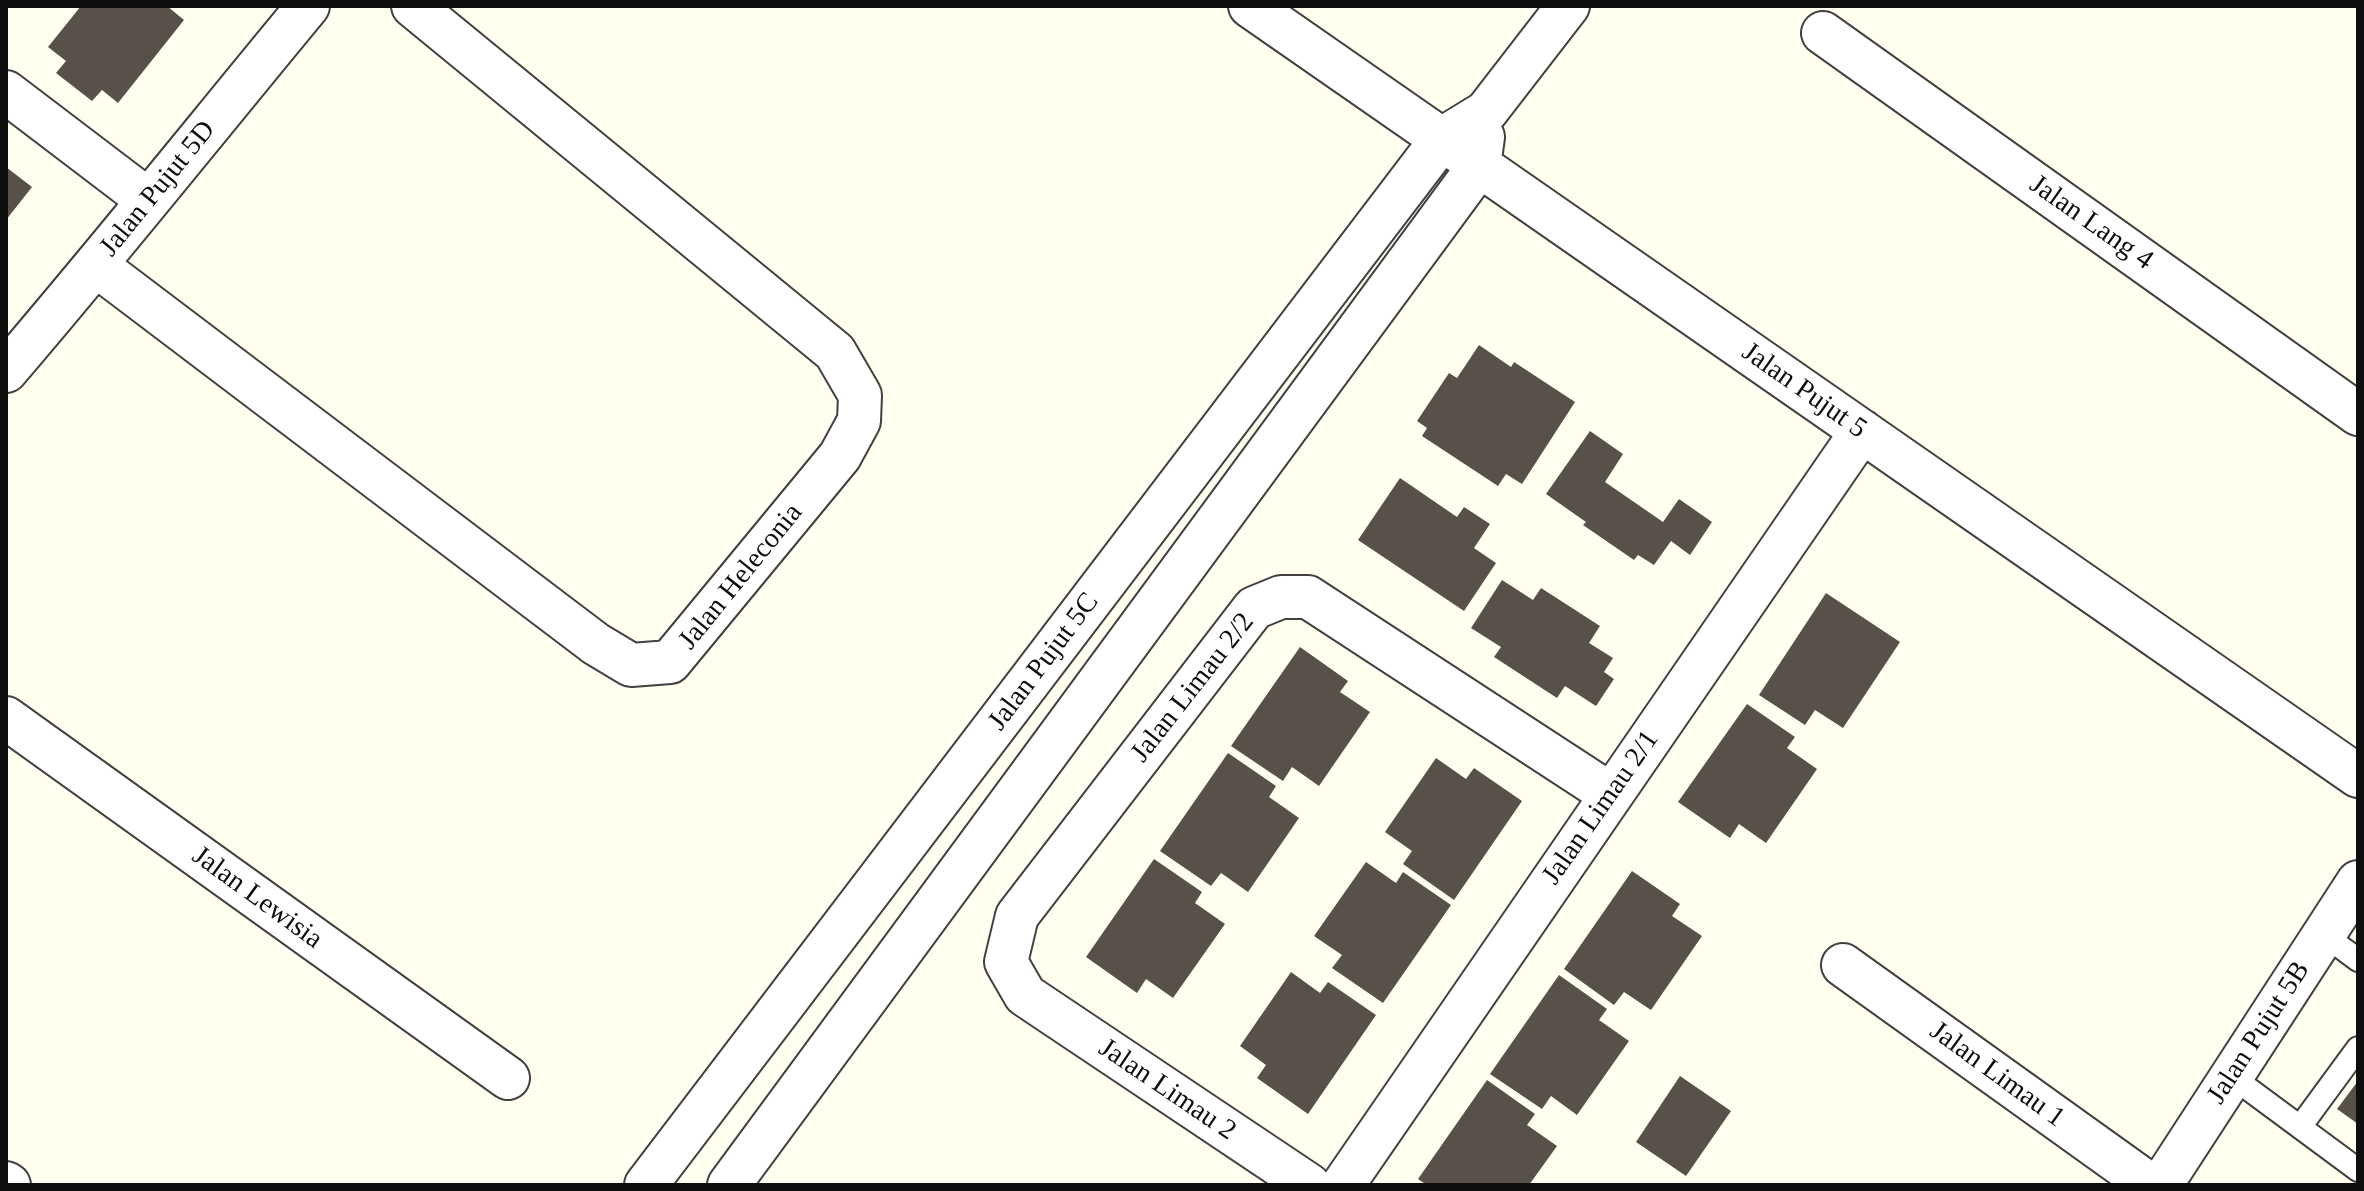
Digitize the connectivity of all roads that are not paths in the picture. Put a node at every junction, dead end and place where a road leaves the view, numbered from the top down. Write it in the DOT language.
graph roads {
  1 [pos="308,6"];
  2 [pos="413,6"];
  3 [pos="1250,6"];
  4 [pos="1568,6"];
  5 [pos="1823,33"];
  6 [pos="6,92"];
  7 [pos="1486,112"];
  8 [pos="1442,139"];
  9 [pos="1479,166"];
  10 [pos="148,200"];
  11 [pos="97,266"];
  12 [pos="6,371"];
  13 [pos="2358,414"];
  14 [pos="1862,431"];
  15 [pos="6,718"];
  16 [pos="2358,776"];
  17 [pos="1610,794"];
  18 [pos="2358,882"];
  19 [pos="2323,934"];
  20 [pos="2358,960"];
  21 [pos="1843,965"];
  22 [pos="1025,995"];
  23 [pos="2358,1048"];
  24 [pos="2231,1076"];
  25 [pos="508,1078"];
  26 [pos="2300,1127"];
  27 [pos="2358,1170"];
  28 [pos="646,1185"];
  29 [pos="729,1185"];
  30 [pos="1309,1185"];
  31 [pos="1343,1185"];
  32 [pos="2150,1185"];
  33 [pos="2161,1185"];
  1 -- 10 [label="street, Jalan Pujut 5D"];
  2 -- 11 [label="street, Jalan Heleconia"];
  3 -- 8 [label="street, Jalan Pujut 5"];
  4 -- 7 [label="street"];
  5 -- 13 [label="street, Jalan Lang 4"];
  6 -- 10 [label="street"];
  7 -- 8 [label="street"];
  7 -- 9 [label="street"];
  8 -- 9 [label="street, Jalan Pujut 5"];
  8 -- 28 [label="street, Jalan Pujut 5C"];
  9 -- 14 [label="street, Jalan Pujut 5"];
  9 -- 29 [label="street, Jalan Pujut 5C"];
  10 -- 11 [label="street, Jalan Pujut 5D"];
  11 -- 12 [label="street, Jalan Pujut 5D"];
  14 -- 16 [label="street, Jalan Pujut 5"];
  14 -- 17 [label="street, Jalan Limau 2/1"];
  15 -- 25 [label="street, Jalan Lewisia"];
  17 -- 22 [label="street, Jalan Limau 2/2"];
  17 -- 31 [label="street, Jalan Limau 2/1"];
  18 -- 19 [label="street, Jalan Pujut 5B"];
  19 -- 20 [label="lane"];
  19 -- 24 [label="street, Jalan Pujut 5B"];
  21 -- 32 [label="street, Jalan Limau 1"];
  22 -- 30 [label="street, Jalan Limau 2"];
  23 -- 26 [label="lane"];
  24 -- 26 [label="lane"];
  24 -- 33 [label="street, Jalan Pujut 5B"];
  26 -- 27 [label="lane"];
}
